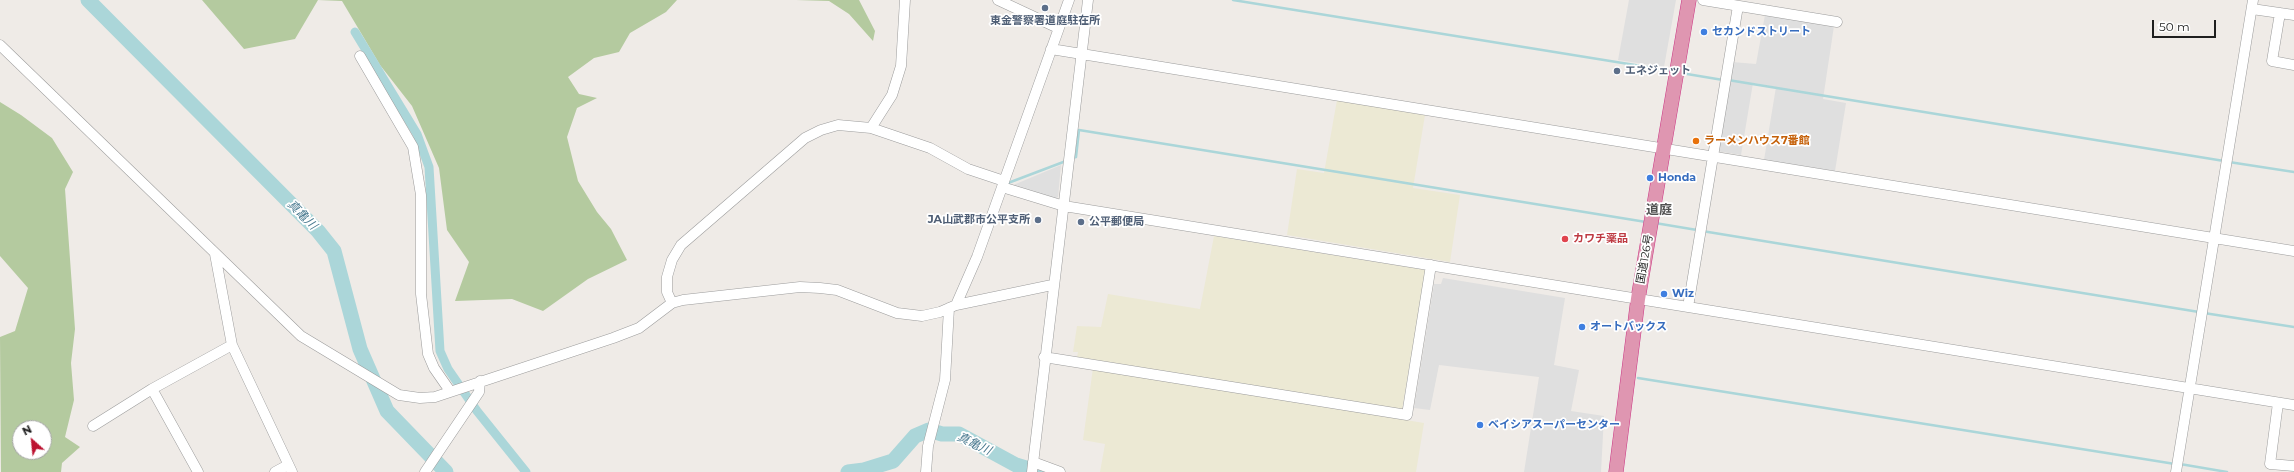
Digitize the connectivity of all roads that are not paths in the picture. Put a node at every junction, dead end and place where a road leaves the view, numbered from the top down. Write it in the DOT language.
graph roads {
  1 [pos="905,0"];
  2 [pos="998,0"];
  3 [pos="1069,0"];
  4 [pos="1088,0"];
  5 [pos="1689,0"];
  6 [pos="1703,0"];
  7 [pos="2253,4"];
  8 [pos="1738,6"];
  9 [pos="2280,13"];
  10 [pos="2294,15"];
  11 [pos="1837,22"];
  12 [pos="1058,28"];
  13 [pos="0,45"];
  14 [pos="1051,49"];
  15 [pos="1082,55"];
  16 [pos="360,56"];
  17 [pos="2294,65"];
  18 [pos="872,128"];
  19 [pos="1665,149"];
  20 [pos="1712,156"];
  21 [pos="1003,184"];
  22 [pos="1064,206"];
  23 [pos="2215,238"];
  24 [pos="2294,250"];
  25 [pos="215,254"];
  26 [pos="1431,265"];
  27 [pos="1052,285"];
  28 [pos="1638,299"];
  29 [pos="672,303"];
  30 [pos="953,307"];
  31 [pos="1688,307"];
  32 [pos="232,345"];
  33 [pos="1044,357"];
  34 [pos="480,381"];
  35 [pos="2190,388"];
  36 [pos="152,389"];
  37 [pos="450,391"];
  38 [pos="2278,403"];
  39 [pos="2294,405"];
  40 [pos="93,426"];
  41 [pos="2294,466"];
  42 [pos="1032,467"];
  43 [pos="290,468"];
  44 [pos="426,471"];
  45 [pos="198,472"];
  46 [pos="275,472"];
  47 [pos="926,472"];
  48 [pos="1060,472"];
  49 [pos="1616,472"];
  50 [pos="2176,472"];
  1 -- 18 [label="street"];
  2 -- 12 [label="street"];
  3 -- 12 [label="street"];
  4 -- 15 [label="street"];
  5 -- 19 [label="highway, 国道126号"];
  6 -- 8 [label="street"];
  7 -- 9 [label="street"];
  7 -- 23 [label="street"];
  8 -- 11 [label="street"];
  8 -- 20 [label="street"];
  9 -- 10 [label="street"];
  9 -- 17 [label="street"];
  12 -- 14 [label="street"];
  13 -- 25 [label="street"];
  14 -- 15 [label="street"];
  14 -- 21 [label="street"];
  15 -- 19 [label="street"];
  15 -- 22 [label="street"];
  16 -- 37 [label="street"];
  18 -- 21 [label="street"];
  18 -- 29 [label="street"];
  19 -- 20 [label="street"];
  19 -- 28 [label="highway, 国道126号"];
  20 -- 23 [label="street"];
  20 -- 31 [label="street"];
  21 -- 22 [label="street"];
  21 -- 30 [label="street"];
  22 -- 26 [label="street"];
  22 -- 27 [label="street"];
  23 -- 24 [label="street"];
  23 -- 35 [label="street"];
  25 -- 32 [label="street"];
  25 -- 37 [label="street"];
  26 -- 28 [label="street"];
  26 -- 33 [label="street"];
  27 -- 30 [label="street"];
  27 -- 33 [label="street"];
  28 -- 31 [label="street"];
  28 -- 49 [label="highway, 国道126号"];
  29 -- 30 [label="street"];
  29 -- 34 [label="street"];
  30 -- 47 [label="street"];
  31 -- 35 [label="street"];
  32 -- 36 [label="street"];
  32 -- 43 [label="street"];
  33 -- 42 [label="street"];
  34 -- 37 [label="street"];
  34 -- 44 [label="street"];
  35 -- 38 [label="street"];
  35 -- 50 [label="street"];
  36 -- 40 [label="street"];
  36 -- 45 [label="street"];
  38 -- 39 [label="street"];
  38 -- 41 [label="street"];
  42 -- 48 [label="street"];
  43 -- 46 [label="street"];
}
